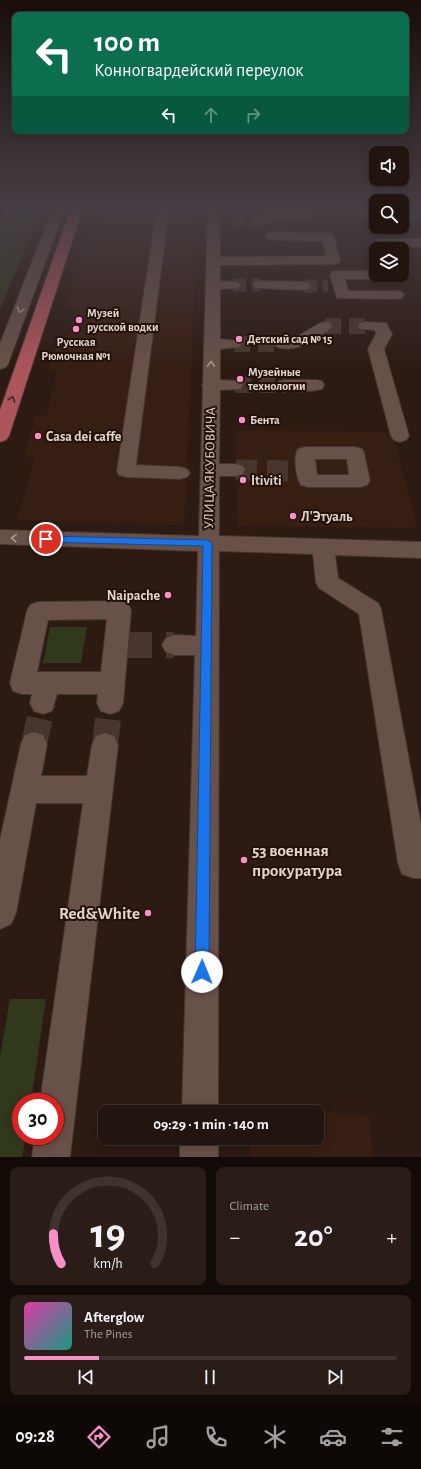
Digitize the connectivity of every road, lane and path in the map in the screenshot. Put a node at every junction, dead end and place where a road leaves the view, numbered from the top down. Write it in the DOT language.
graph roads {
  1 [pos="213,261"];
  2 [pos="39,262"];
  3 [pos="59,262"];
  4 [pos="155,262"];
  5 [pos="0,264"];
  6 [pos="16,264"];
  7 [pos="369,275"];
  8 [pos="213,285"];
  9 [pos="233,285"];
  10 [pos="260,285"];
  11 [pos="304,286"];
  12 [pos="397,295"];
  13 [pos="325,326"];
  14 [pos="365,326"];
  15 [pos="211,344"];
  16 [pos="234,344"];
  17 [pos="282,344"];
  18 [pos="0,364"];
  19 [pos="210,385"];
  20 [pos="235,385"];
  21 [pos="285,385"];
  22 [pos="316,385"];
  23 [pos="0,436"];
  24 [pos="400,436"];
  25 [pos="236,470"];
  26 [pos="209,472"];
  27 [pos="0,537"];
  28 [pos="207,543"];
  29 [pos="323,547"];
  30 [pos="421,550"];
  31 [pos="174,645"];
  32 [pos="206,646"];
  33 [pos="45,693"];
  34 [pos="34,744"];
  35 [pos="105,745"];
  36 [pos="25,789"];
  37 [pos="99,790"];
  38 [pos="421,863"];
  39 [pos="0,912"];
  40 [pos="60,1093"];
  41 [pos="200,1105"];
  42 [pos="53,1145"];
  43 [pos="199,1145"];
  44 [pos="51,1157"];
  45 [pos="199,1157"];
  1 -- 8 [label="street, УЛИЦА ЯКУБОВИЧА"];
  2 -- 18 [label="street, one-way"];
  23 -- 3 [label="main road, one-way"];
  4 -- 26 [label="street"];
  5 -- 6 [label="path"];
  7 -- 12 [label="street"];
  8 -- 9 [label="street"];
  8 -- 15 [label="street, УЛИЦА ЯКУБОВИЧА"];
  10 -- 11 [label="street"];
  13 -- 17 [label="street"];
  14 -- 24 [label="street"];
  15 -- 16 [label="street"];
  19 -- 15 [label="street, УЛИЦА ЯКУБОВИЧА, one-way"];
  19 -- 20 [label="street"];
  19 -- 26 [label="street, УЛИЦА ЯКУБОВИЧА"];
  21 -- 22 [label="street"];
  25 -- 26 [label="street"];
  26 -- 28 [label="street, УЛИЦА ЯКУБОВИЧА"];
  28 -- 27 [label="street, one-way"];
  28 -- 29 [label="street"];
  28 -- 32 [label="street, УЛИЦА ЯКУБОВИЧА"];
  29 -- 30 [label="street"];
  29 -- 38 [label="street"];
  31 -- 32 [label="street"];
  32 -- 41 [label="street, УЛИЦА ЯКУБОВИЧА"];
  33 -- 33 [label="street"];
  34 -- 36 [label="street"];
  35 -- 37 [label="street"];
  36 -- 37 [label="street"];
  36 -- 39 [label="street"];
  37 -- 40 [label="street"];
  42 -- 44 [label="street"];
  43 -- 45 [label="street"];
}
